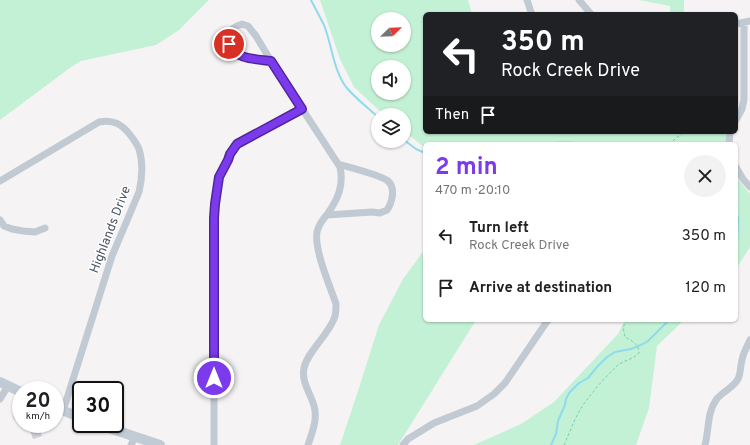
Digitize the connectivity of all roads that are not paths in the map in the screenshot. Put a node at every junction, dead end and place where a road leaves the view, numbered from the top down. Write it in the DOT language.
graph roads {
  1 [pos="527,0"];
  2 [pos="579,0"];
  3 [pos="531,12"];
  4 [pos="589,12"];
  5 [pos="747,22"];
  6 [pos="271,61"];
  7 [pos="302,109"];
  8 [pos="738,116"];
  9 [pos="338,164"];
  10 [pos="738,170"];
  11 [pos="0,181"];
  12 [pos="750,187"];
  13 [pos="327,215"];
  14 [pos="0,220"];
  15 [pos="45,228"];
  16 [pos="547,322"];
  17 [pos="750,340"];
  18 [pos="4,384"];
  19 [pos="64,395"];
  20 [pos="0,400"];
  21 [pos="116,433"];
  22 [pos="133,441"];
  23 [pos="214,443"];
  24 [pos="160,445"];
  25 [pos="308,445"];
  26 [pos="403,445"];
  27 [pos="705,445"];
  1 -- 3 [label="street"];
  2 -- 4 [label="street"];
  5 -- 8 [label="street"];
  6 -- 6 [label="street"];
  6 -- 7 [label="street"];
  7 -- 9 [label="street"];
  7 -- 23 [label="street"];
  9 -- 13 [label="street"];
  9 -- 13 [label="street"];
  10 -- 12 [label="street"];
  11 -- 19 [label="street, Highlands Drive"];
  13 -- 25 [label="street"];
  14 -- 15 [label="street"];
  16 -- 26 [label="street"];
  17 -- 27 [label="street"];
  18 -- 20 [label="street"];
  21 -- 22 [label="street"];
  22 -- 24 [label="street"];
}
